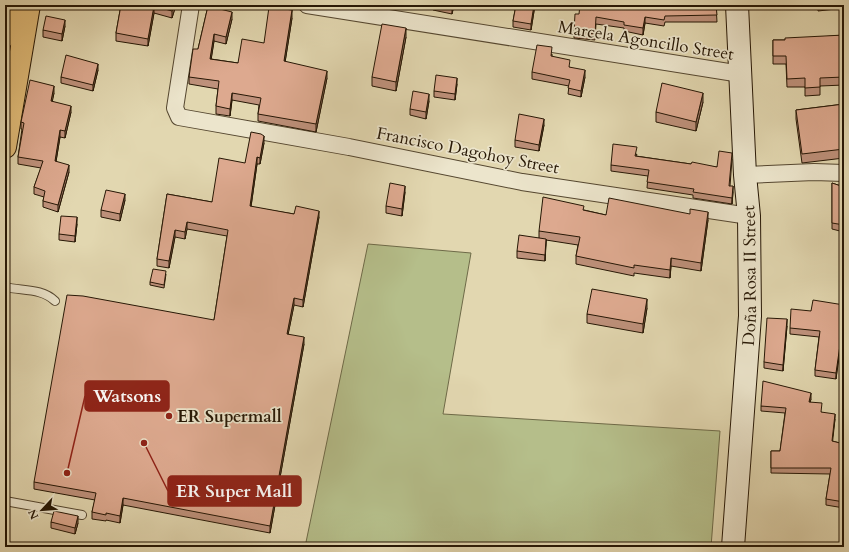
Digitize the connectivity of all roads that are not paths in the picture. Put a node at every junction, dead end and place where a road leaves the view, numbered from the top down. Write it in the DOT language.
graph roads {
  1 [pos="10,5"];
  2 [pos="29,5"];
  3 [pos="191,5"];
  4 [pos="307,5"];
  5 [pos="737,5"];
  6 [pos="5,36"];
  7 [pos="741,74"];
  8 [pos="10,85"];
  9 [pos="5,147"];
  10 [pos="844,173"];
  11 [pos="745,175"];
  12 [pos="749,216"];
  13 [pos="5,287"];
  14 [pos="55,301"];
  15 [pos="5,501"];
  16 [pos="82,516"];
  17 [pos="733,547"];
  1 -- 6 [label="main road"];
  2 -- 8 [label="main road"];
  3 -- 12 [label="street, Francisco Dagohoy Street"];
  4 -- 7 [label="street, Marcela Agoncillo Street"];
  5 -- 7 [label="main road, Doña Rosa II Street"];
  7 -- 11 [label="main road, Doña Rosa II Street"];
  8 -- 9 [label="main road"];
  10 -- 11 [label="street"];
  11 -- 12 [label="main road, Doña Rosa II Street"];
  12 -- 17 [label="main road, Doña Rosa II Street"];
  13 -- 14 [label="lane"];
  15 -- 16 [label="lane"];
}
